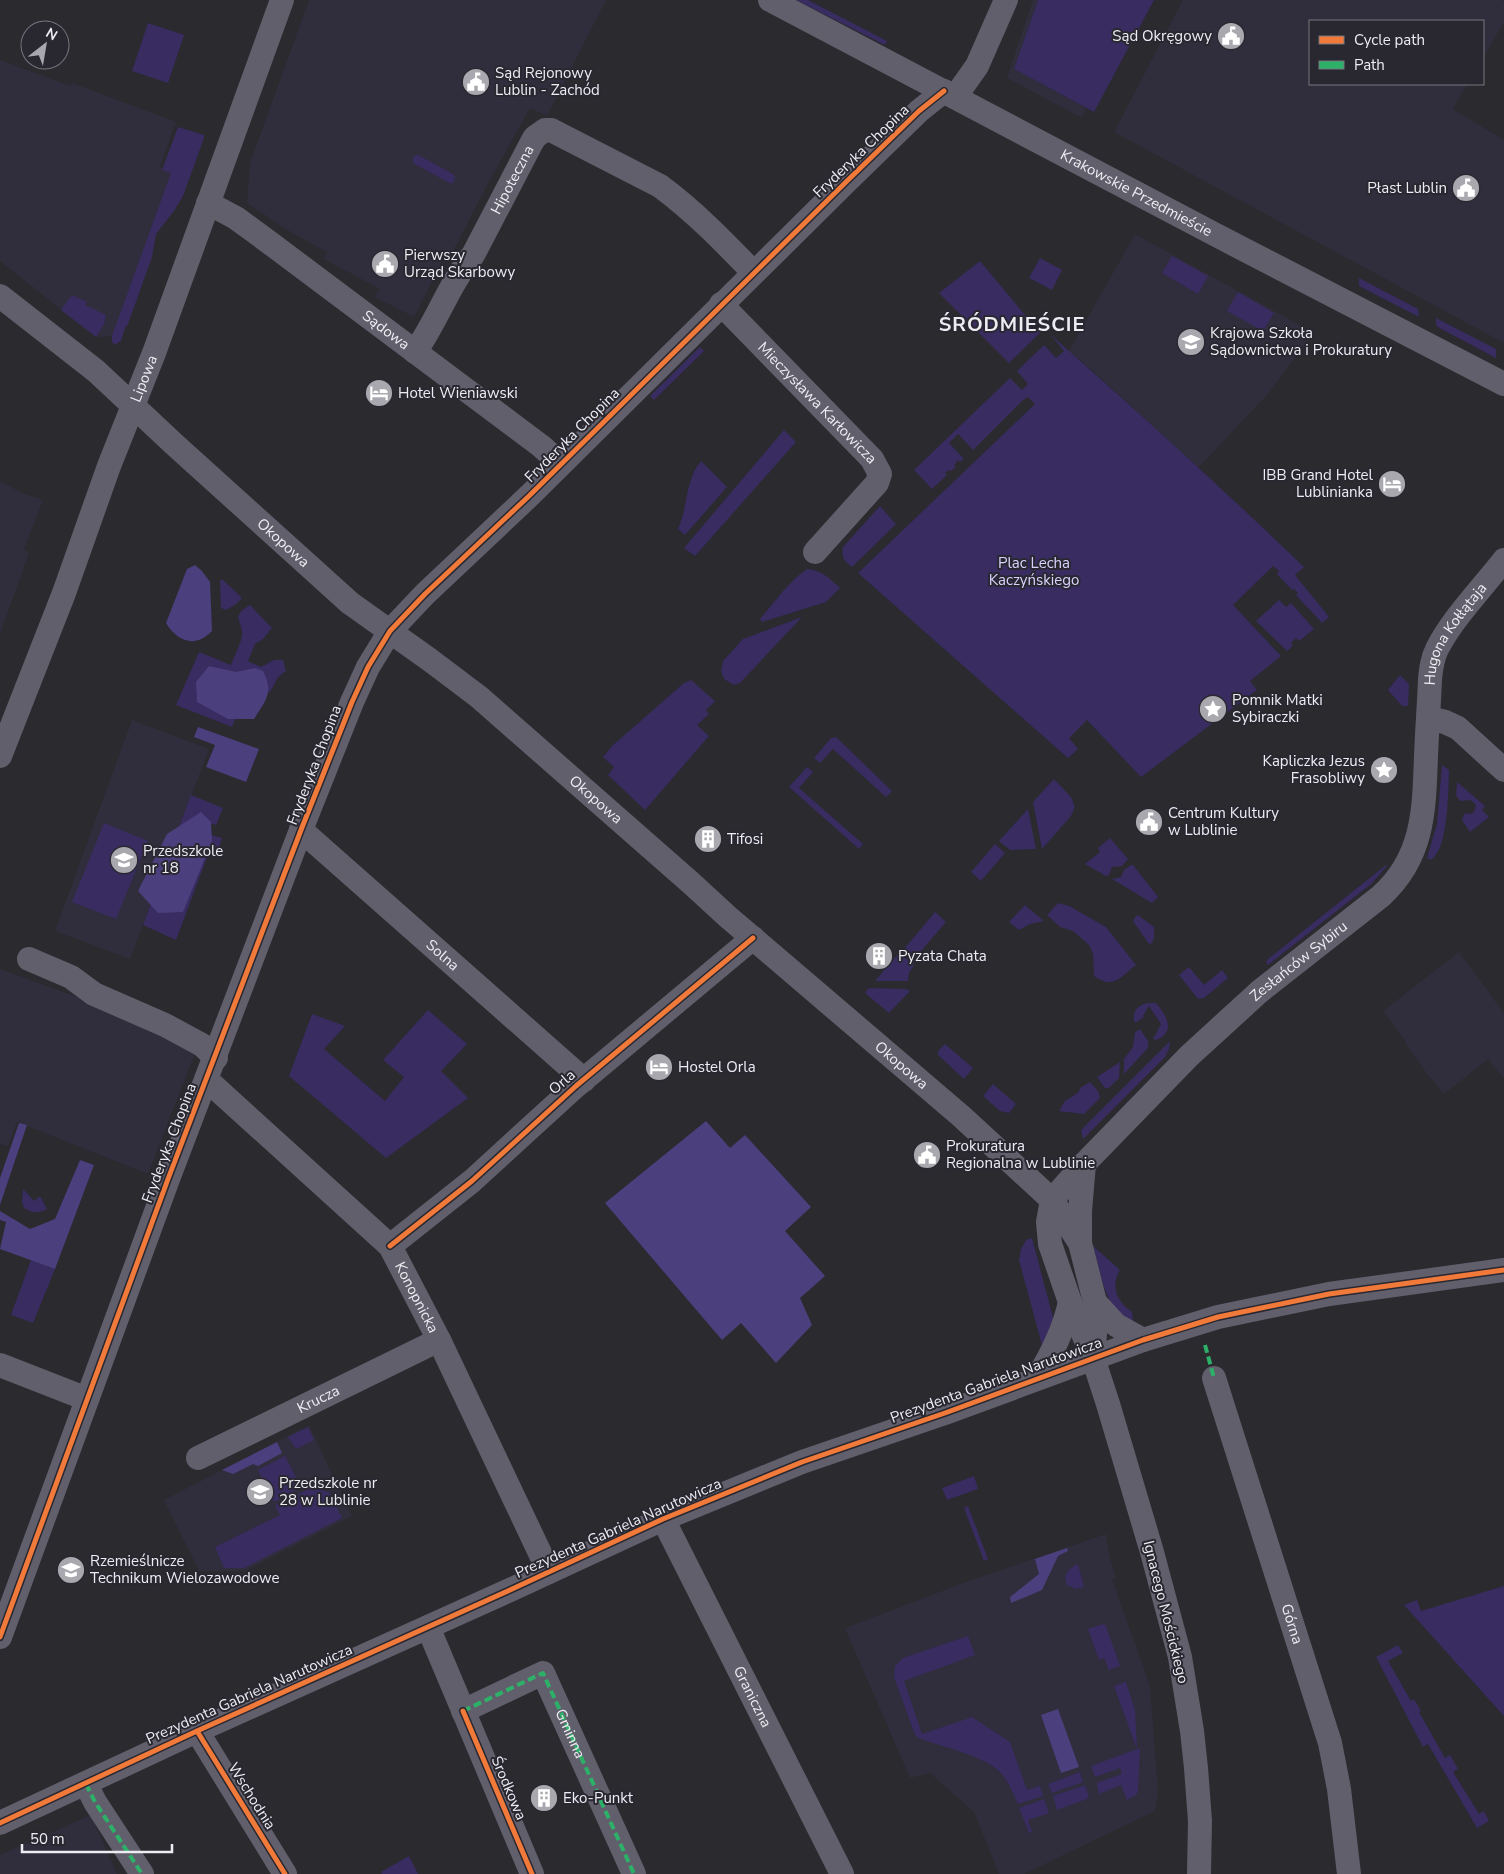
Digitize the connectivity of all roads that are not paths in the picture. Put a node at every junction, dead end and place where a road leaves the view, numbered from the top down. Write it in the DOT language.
graph roads {
  1 [pos="282,0"];
  2 [pos="770,0"];
  3 [pos="1006,0"];
  4 [pos="950,94"];
  5 [pos="208,203"];
  6 [pos="753,272"];
  7 [pos="0,296"];
  8 [pos="721,304"];
  9 [pos="415,352"];
  10 [pos="1504,384"];
  11 [pos="134,406"];
  12 [pos="560,463"];
  13 [pos="815,552"];
  14 [pos="1504,560"];
  15 [pos="390,631"];
  16 [pos="1429,718"];
  17 [pos="2,744"];
  18 [pos="1504,770"];
  19 [pos="302,830"];
  20 [pos="753,938"];
  21 [pos="29,959"];
  22 [pos="216,1058"];
  23 [pos="207,1080"];
  24 [pos="584,1080"];
  25 [pos="1084,1164"];
  26 [pos="1052,1200"];
  27 [pos="1080,1243"];
  28 [pos="390,1246"];
  29 [pos="1504,1270"];
  30 [pos="1070,1302"];
  31 [pos="1095,1302"];
  32 [pos="439,1340"];
  33 [pos="1143,1340"];
  34 [pos="1093,1358"];
  35 [pos="0,1365"];
  36 [pos="1037,1378"];
  37 [pos="1214,1378"];
  38 [pos="87,1399"];
  39 [pos="198,1458"];
  40 [pos="663,1519"];
  41 [pos="549,1572"];
  42 [pos="428,1627"];
  43 [pos="0,1637"];
  44 [pos="463,1712"];
  45 [pos="196,1731"];
  46 [pos="86,1784"];
  47 [pos="0,1823"];
  48 [pos="142,1874"];
  49 [pos="285,1874"];
  50 [pos="532,1874"];
  51 [pos="634,1874"];
  52 [pos="842,1874"];
  53 [pos="1199,1874"];
  54 [pos="1349,1874"];
  1 -- 5 [label="street, Lipowa"];
  2 -- 4 [label="street, Krakowskie Przedmieście"];
  3 -- 4 [label="street, Fryderyka Chopina"];
  4 -- 6 [label="street, Fryderyka Chopina"];
  4 -- 10 [label="street, Krakowskie Przedmieście"];
  5 -- 9 [label="street, Sądowa"];
  5 -- 11 [label="street, Lipowa"];
  6 -- 8 [label="street, Fryderyka Chopina"];
  6 -- 9 [label="street, Hipoteczna"];
  7 -- 11 [label="street, Okopowa"];
  8 -- 12 [label="street, Fryderyka Chopina"];
  8 -- 13 [label="street, Mieczysława Karłowicza"];
  9 -- 12 [label="street, Sądowa"];
  11 -- 15 [label="street, Okopowa"];
  11 -- 17 [label="street, Lipowa"];
  12 -- 15 [label="street, Fryderyka Chopina"];
  14 -- 16 [label="street, Hugona Kołłątaja"];
  15 -- 19 [label="street, Fryderyka Chopina"];
  15 -- 20 [label="street, Okopowa"];
  16 -- 18 [label="street"];
  16 -- 25 [label="street, Zesłańców Sybiru"];
  19 -- 22 [label="street, Fryderyka Chopina"];
  19 -- 24 [label="street, Solna"];
  20 -- 24 [label="street, Orla"];
  20 -- 26 [label="street, Okopowa"];
  21 -- 22 [label="street"];
  22 -- 23 [label="street, Fryderyka Chopina"];
  23 -- 28 [label="street, Konopnicka"];
  23 -- 38 [label="street, Fryderyka Chopina"];
  24 -- 28 [label="street, Orla"];
  25 -- 26 [label="street, Zesłańców Sybiru"];
  25 -- 27 [label="street"];
  26 -- 27 [label="street, Okopowa"];
  26 -- 30 [label="street"];
  27 -- 31 [label="street, Okopowa"];
  28 -- 32 [label="street, Konopnicka"];
  29 -- 33 [label="street, Prezydenta Gabriela Narutowicza"];
  30 -- 34 [label="street"];
  30 -- 36 [label="street"];
  31 -- 33 [label="street"];
  31 -- 34 [label="street, Okopowa"];
  32 -- 39 [label="street, Krucza"];
  32 -- 41 [label="street, Konopnicka"];
  33 -- 34 [label="street, Prezydenta Gabriela Narutowicza"];
  34 -- 36 [label="street, Prezydenta Gabriela Narutowicza"];
  34 -- 53 [label="street, Ignacego Mościckiego"];
  35 -- 38 [label="street"];
  36 -- 40 [label="street, Prezydenta Gabriela Narutowicza"];
  37 -- 54 [label="street, Górna"];
  38 -- 43 [label="street, Fryderyka Chopina"];
  40 -- 41 [label="street, Prezydenta Gabriela Narutowicza"];
  40 -- 52 [label="street, Graniczna"];
  41 -- 42 [label="street, Prezydenta Gabriela Narutowicza"];
  42 -- 44 [label="street, Środkowa"];
  42 -- 45 [label="street, Prezydenta Gabriela Narutowicza"];
  44 -- 50 [label="street, Środkowa"];
  44 -- 51 [label="street, Gminna"];
  45 -- 46 [label="street, Prezydenta Gabriela Narutowicza"];
  45 -- 49 [label="street, Wschodnia"];
  46 -- 47 [label="street, Prezydenta Gabriela Narutowicza"];
  46 -- 48 [label="street"];
}
